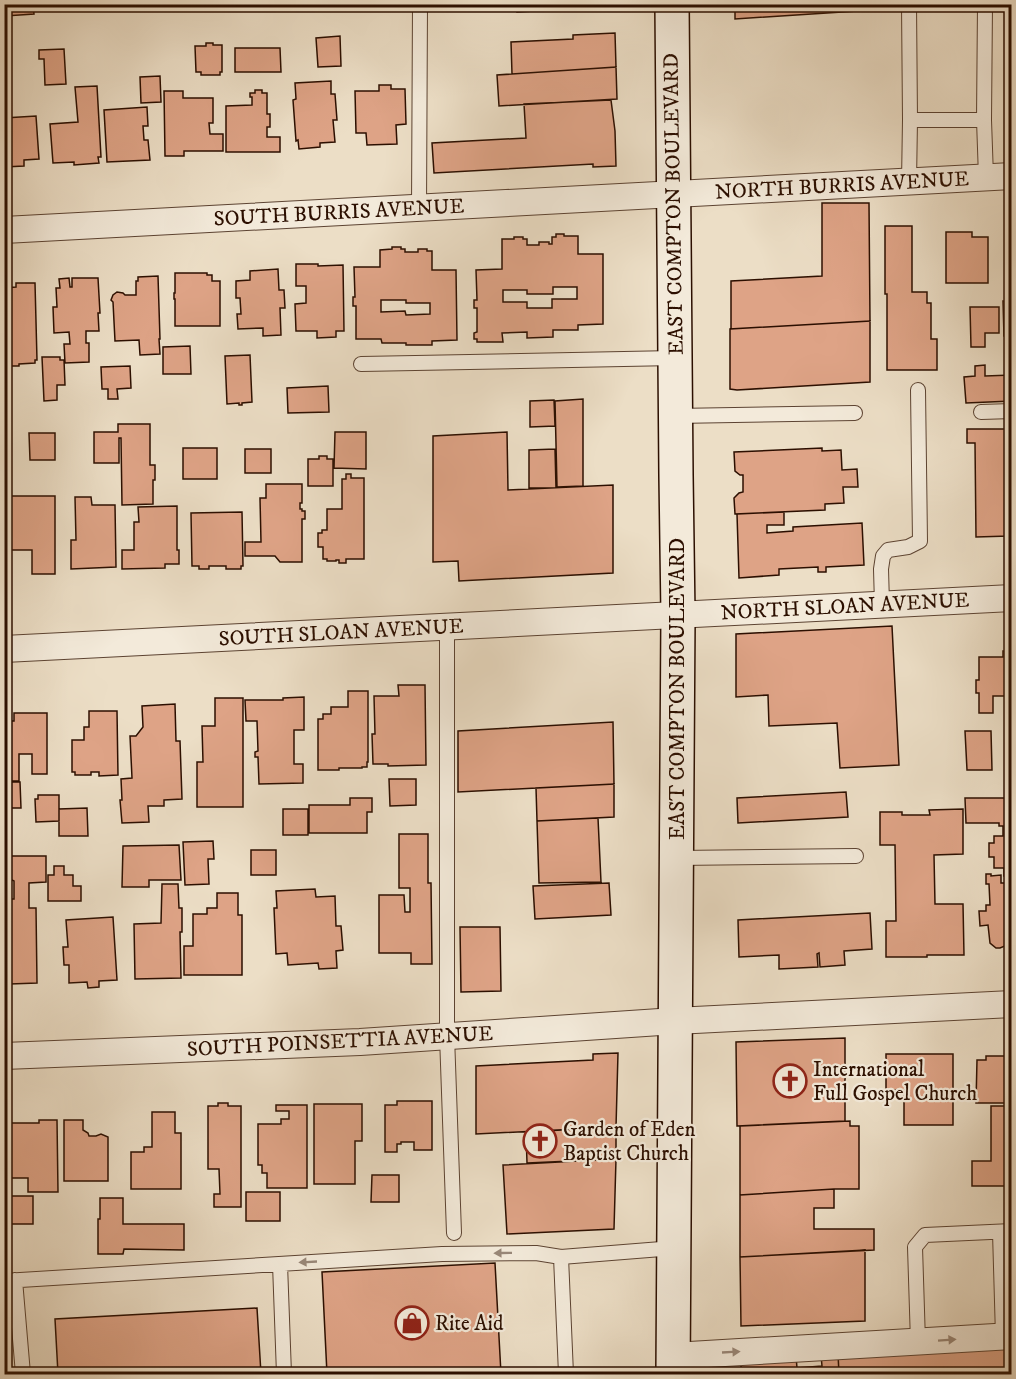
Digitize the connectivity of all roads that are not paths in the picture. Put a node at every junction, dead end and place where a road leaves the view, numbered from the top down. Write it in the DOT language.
graph roads {
  1 [pos="420,4"];
  2 [pos="672,4"];
  3 [pos="909,4"];
  4 [pos="985,4"];
  5 [pos="910,120"];
  6 [pos="984,120"];
  7 [pos="1011,176"];
  8 [pos="986,177"];
  9 [pos="909,182"];
  10 [pos="674,195"];
  11 [pos="419,208"];
  12 [pos="4,230"];
  13 [pos="675,358"];
  14 [pos="361,364"];
  15 [pos="918,390"];
  16 [pos="1011,411"];
  17 [pos="981,412"];
  18 [pos="855,413"];
  19 [pos="675,416"];
  20 [pos="1011,598"];
  21 [pos="882,604"];
  22 [pos="678,615"];
  23 [pos="447,627"];
  24 [pos="4,649"];
  25 [pos="856,856"];
  26 [pos="677,858"];
  27 [pos="1011,1004"];
  28 [pos="675,1021"];
  29 [pos="447,1036"];
  30 [pos="4,1056"];
  31 [pos="1006,1231"];
  32 [pos="454,1233"];
  33 [pos="674,1248"];
  34 [pos="561,1257"];
  35 [pos="280,1264"];
  36 [pos="10,1281"];
  37 [pos="1007,1336"];
  38 [pos="918,1342"];
  39 [pos="673,1365"];
  40 [pos="23,1374"];
  41 [pos="284,1374"];
  42 [pos="566,1374"];
  1 -- 11 [label="lane"];
  2 -- 10 [label="main road, EAST COMPTON BOULEVARD"];
  3 -- 5 [label="lane"];
  4 -- 6 [label="lane"];
  5 -- 6 [label="lane"];
  5 -- 9 [label="lane"];
  6 -- 8 [label="lane"];
  7 -- 8 [label="street, NORTH BURRIS AVENUE"];
  8 -- 9 [label="street, NORTH BURRIS AVENUE"];
  9 -- 10 [label="street, NORTH BURRIS AVENUE"];
  10 -- 11 [label="street, SOUTH BURRIS AVENUE"];
  10 -- 13 [label="main road, EAST COMPTON BOULEVARD"];
  11 -- 12 [label="street, SOUTH BURRIS AVENUE"];
  13 -- 14 [label="lane"];
  13 -- 19 [label="main road, EAST COMPTON BOULEVARD"];
  15 -- 21 [label="lane"];
  16 -- 17 [label="lane"];
  18 -- 19 [label="lane"];
  19 -- 22 [label="main road, EAST COMPTON BOULEVARD"];
  20 -- 21 [label="street, NORTH SLOAN AVENUE"];
  21 -- 22 [label="street, NORTH SLOAN AVENUE"];
  22 -- 23 [label="street, SOUTH SLOAN AVENUE"];
  22 -- 26 [label="main road, EAST COMPTON BOULEVARD"];
  23 -- 24 [label="street, SOUTH SLOAN AVENUE"];
  23 -- 29 [label="lane"];
  25 -- 26 [label="lane"];
  26 -- 28 [label="main road, EAST COMPTON BOULEVARD"];
  27 -- 28 [label="street, SOUTH POINSETTIA AVENUE"];
  28 -- 29 [label="street, SOUTH POINSETTIA AVENUE"];
  28 -- 33 [label="main road, EAST COMPTON BOULEVARD"];
  29 -- 30 [label="street, SOUTH POINSETTIA AVENUE"];
  29 -- 32 [label="lane"];
  31 -- 37 [label="lane"];
  31 -- 38 [label="lane"];
  33 -- 34 [label="lane"];
  33 -- 39 [label="main road, EAST COMPTON BOULEVARD"];
  34 -- 35 [label="lane, one-way"];
  34 -- 42 [label="lane"];
  35 -- 36 [label="lane"];
  35 -- 41 [label="lane"];
  36 -- 40 [label="lane"];
  38 -- 37 [label="street, one-way"];
  39 -- 38 [label="street, one-way"];
}
